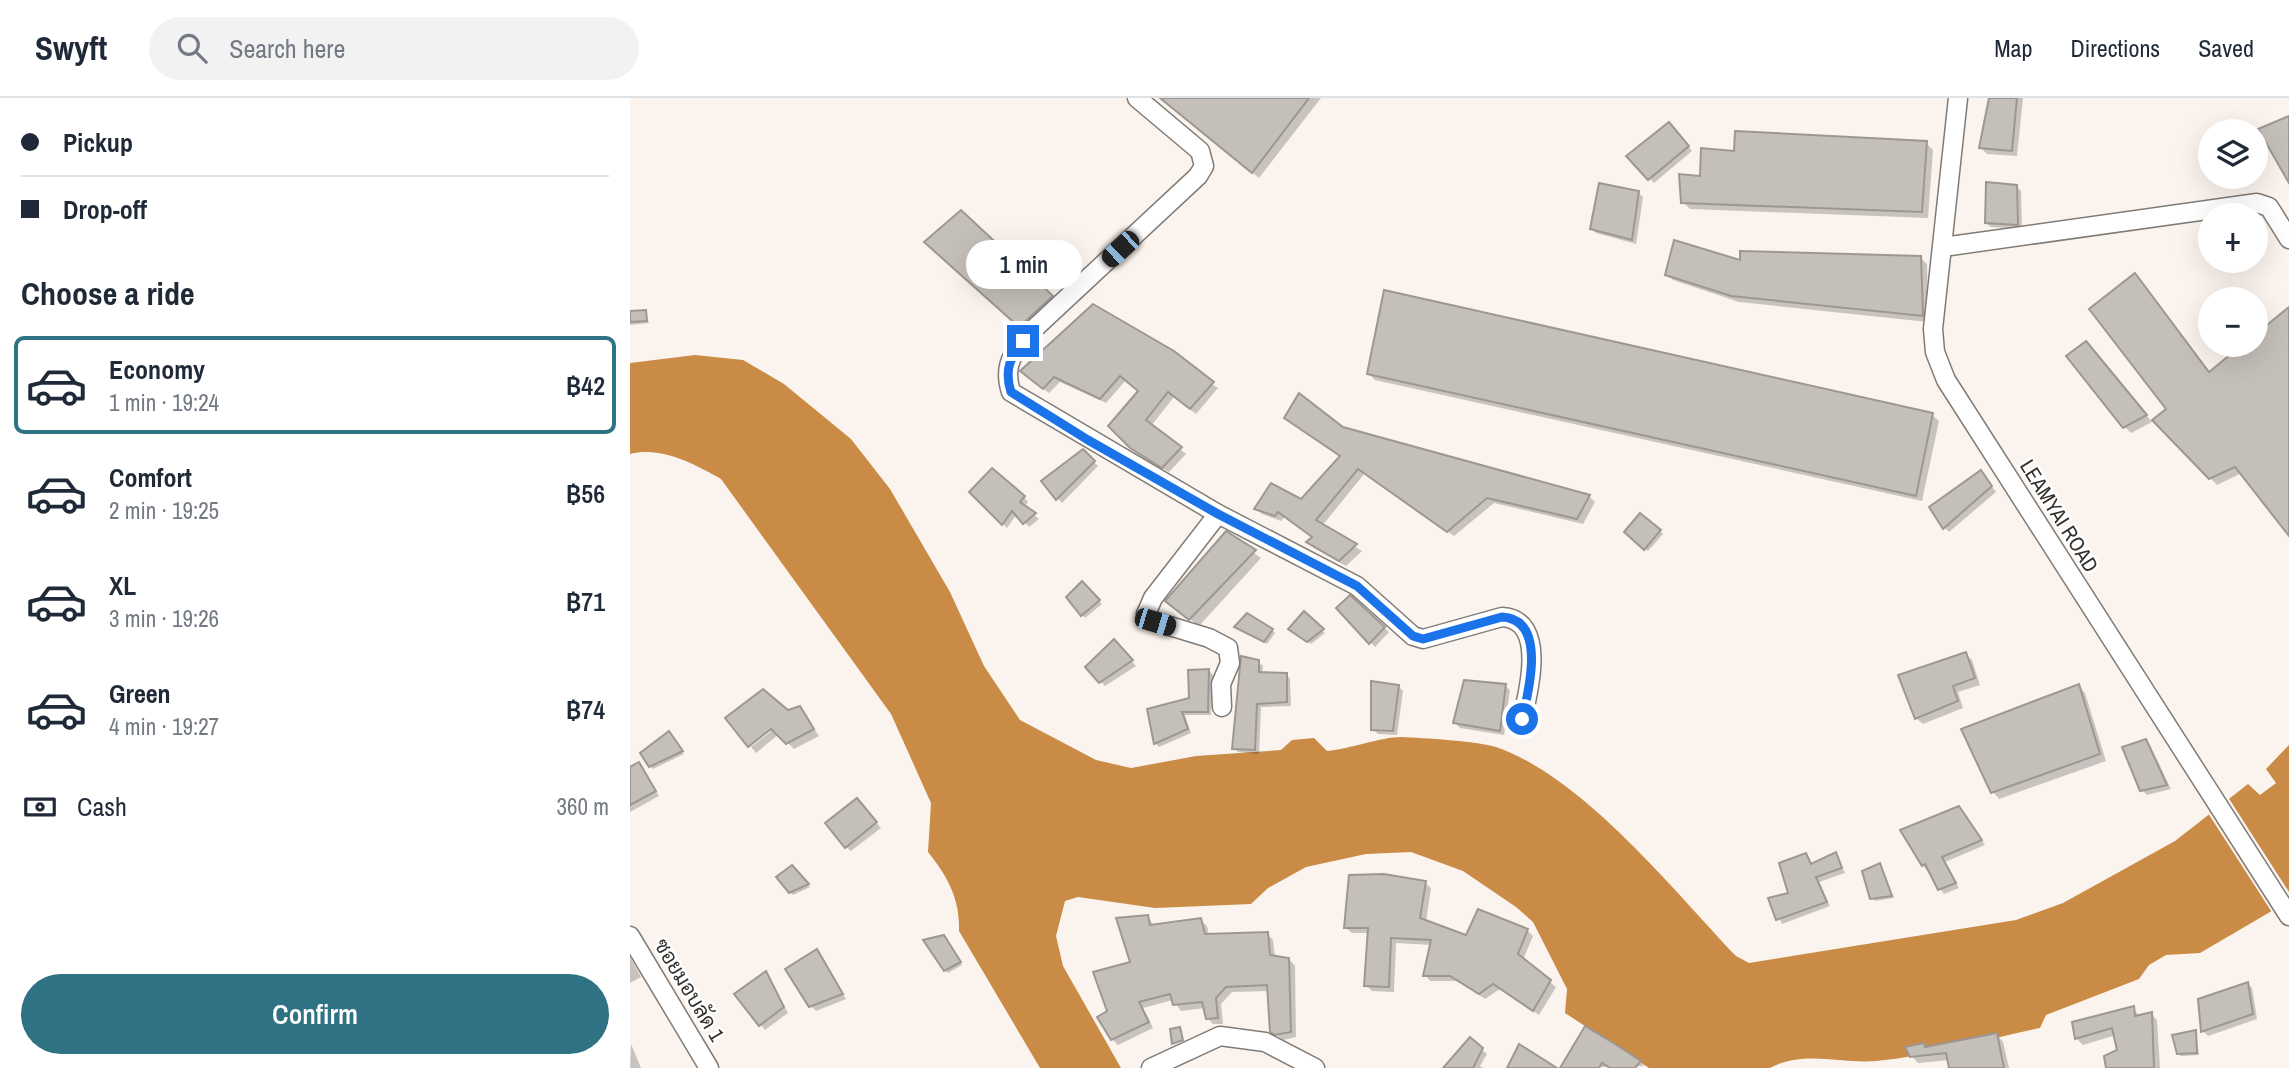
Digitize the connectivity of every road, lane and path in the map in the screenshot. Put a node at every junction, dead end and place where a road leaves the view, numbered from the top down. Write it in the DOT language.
graph roads {
  1 [pos="1137,98"];
  2 [pos="1958,98"];
  3 [pos="2289,239"];
  4 [pos="1943,247"];
  5 [pos="1218,514"];
  6 [pos="1222,708"];
  7 [pos="1522,719"];
  8 [pos="2289,916"];
  9 [pos="630,936"];
  10 [pos="709,1068"];
  11 [pos="1151,1068"];
  12 [pos="1315,1068"];
  1 -- 5 [label="street"];
  2 -- 4 [label="street, LEAMYAI ROAD"];
  3 -- 4 [label="street"];
  4 -- 8 [label="street, LEAMYAI ROAD"];
  5 -- 6 [label="street"];
  5 -- 7 [label="street"];
  9 -- 10 [label="street, ซอยมอบลัด 1"];
  11 -- 12 [label="street"];
}
